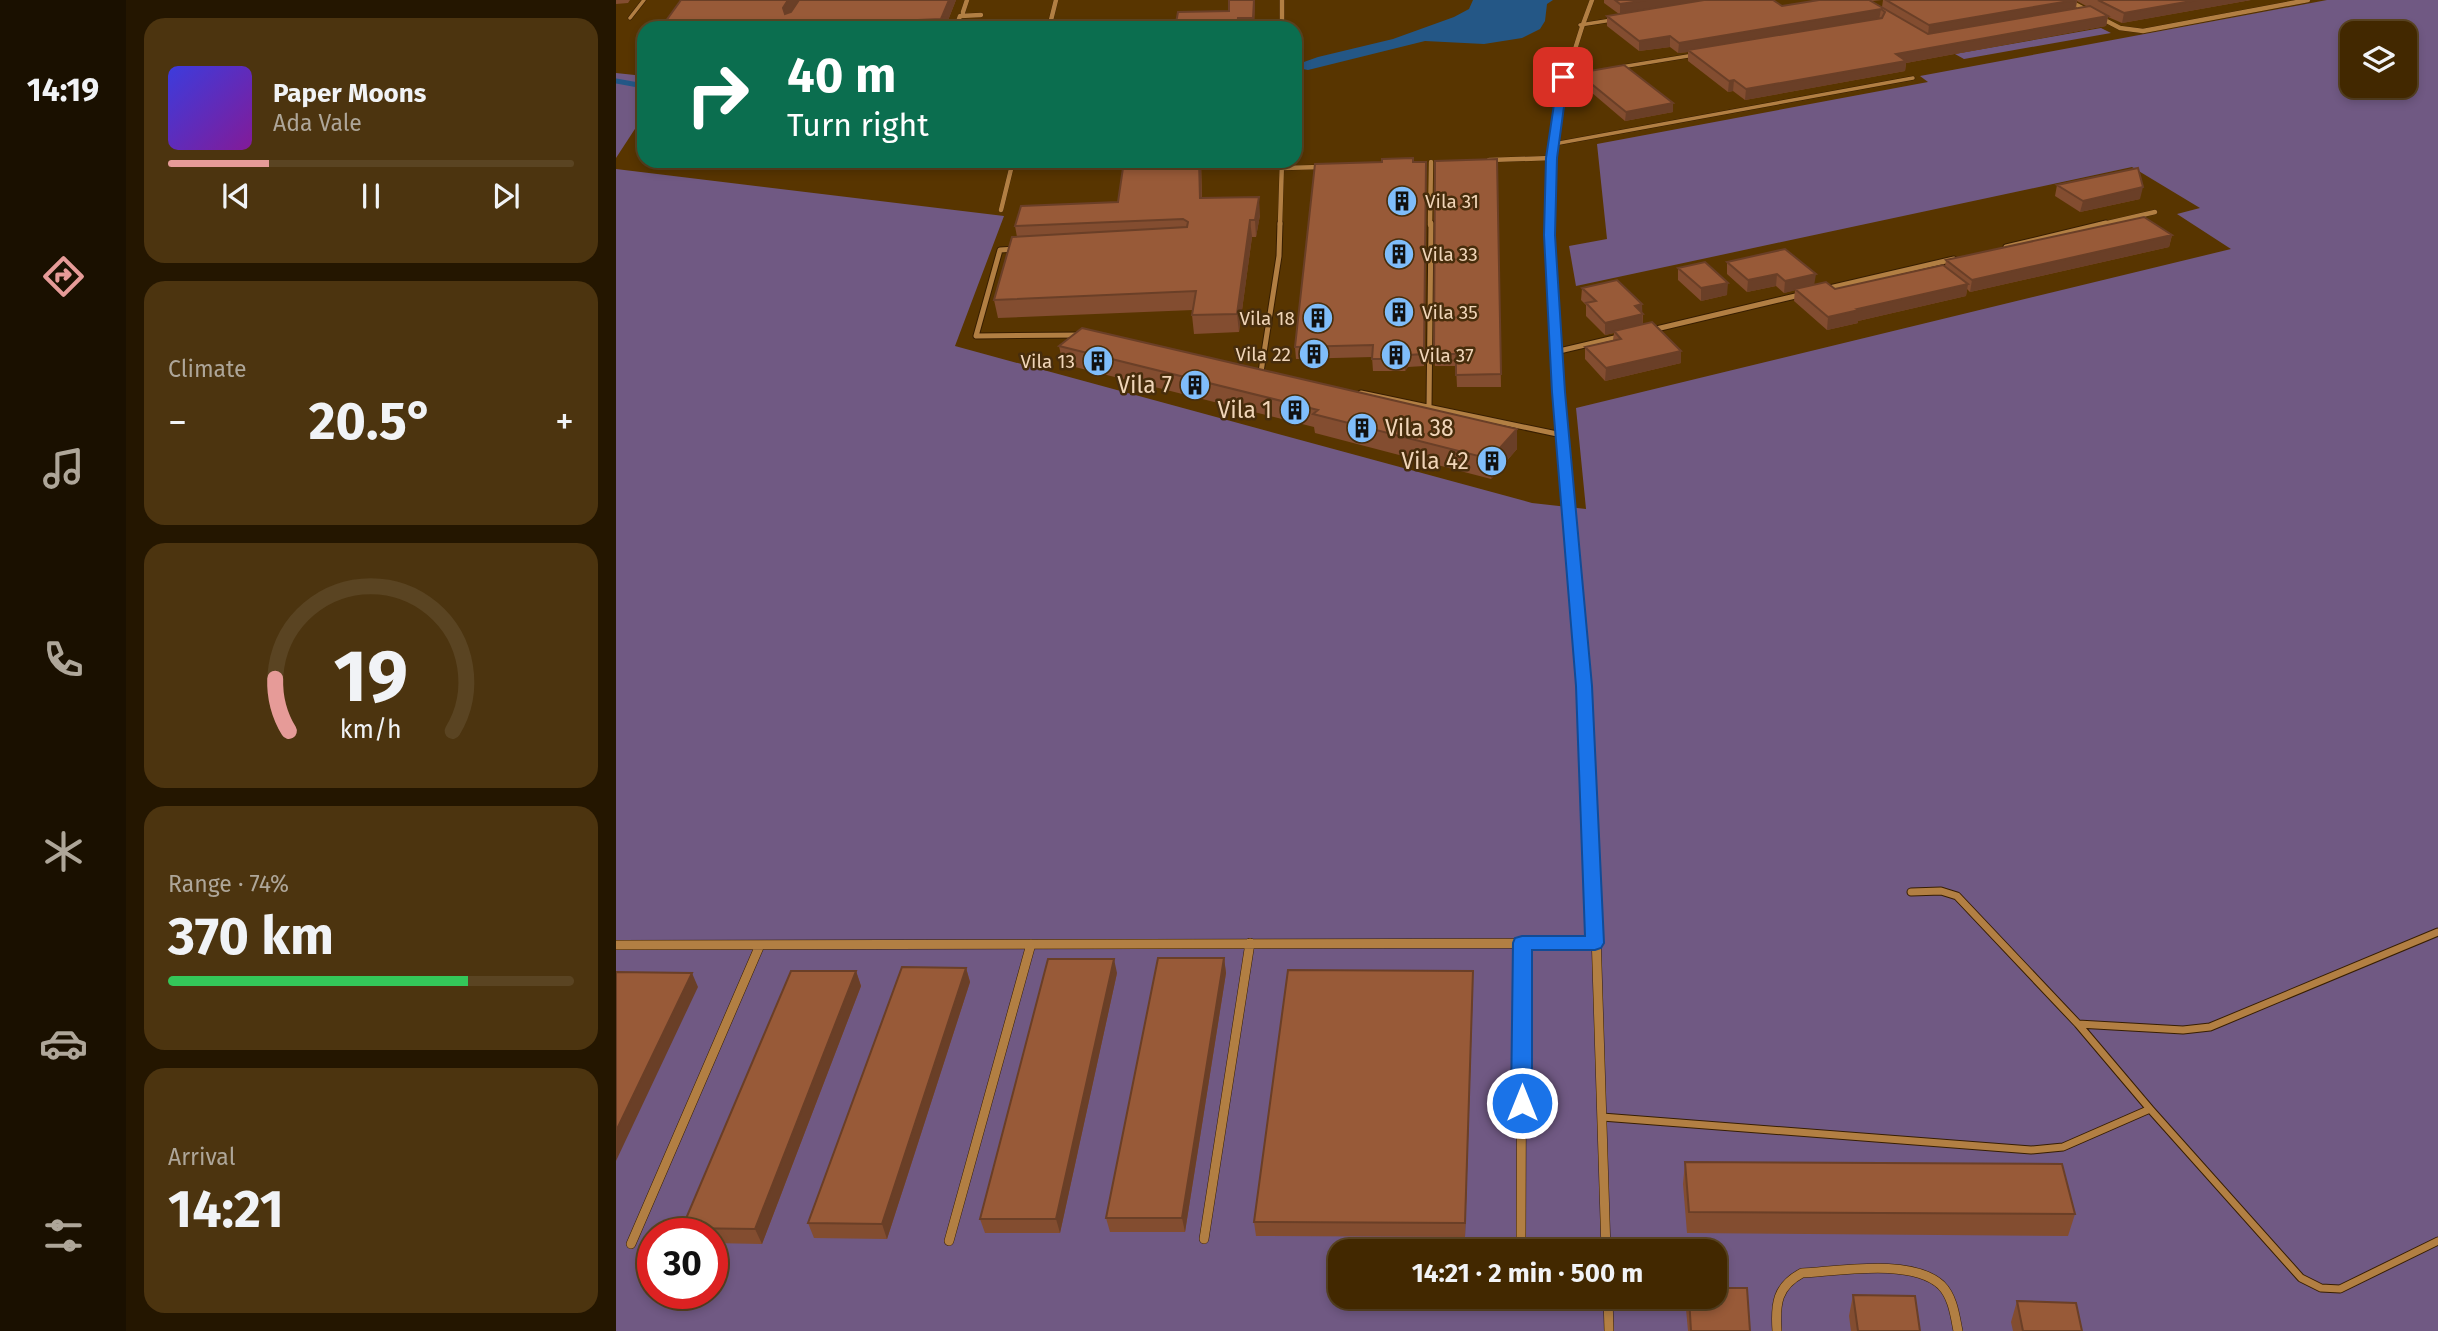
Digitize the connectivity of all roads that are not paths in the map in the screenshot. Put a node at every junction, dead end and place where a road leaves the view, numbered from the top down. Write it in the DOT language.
graph roads {
  1 [pos="643,0"];
  2 [pos="967,0"];
  3 [pos="1056,0"];
  4 [pos="1282,0"];
  5 [pos="1591,0"];
  6 [pos="2067,0"];
  7 [pos="2308,0"];
  8 [pos="963,12"];
  9 [pos="2089,12"];
  10 [pos="2081,13"];
  11 [pos="981,15"];
  12 [pos="630,18"];
  13 [pos="1621,19"];
  14 [pos="958,21"];
  15 [pos="1051,21"];
  16 [pos="1282,21"];
  17 [pos="1580,25"];
  18 [pos="1701,54"];
  19 [pos="1618,68"];
  20 [pos="1591,73"];
  21 [pos="1563,77"];
  22 [pos="1913,78"];
  23 [pos="1554,144"];
  24 [pos="1552,158"];
  25 [pos="1481,161"];
  26 [pos="1431,162"];
  27 [pos="1443,162"];
  28 [pos="1417,163"];
  29 [pos="1302,165"];
  30 [pos="1336,166"];
  31 [pos="1011,168"];
  32 [pos="1282,168"];
  33 [pos="1001,210"];
  34 [pos="2155,212"];
  35 [pos="1027,248"];
  36 [pos="1992,250"];
  37 [pos="1964,257"];
  38 [pos="1651,330"];
  39 [pos="1637,333"];
  40 [pos="1086,335"];
  41 [pos="1555,352"];
  42 [pos="1248,369"];
  43 [pos="1261,372"];
  44 [pos="1273,374"];
  45 [pos="1355,392"];
  46 [pos="1429,408"];
  47 [pos="1562,435"];
  48 [pos="1911,892"];
  49 [pos="2438,932"];
  50 [pos="1250,943"];
  51 [pos="1522,943"];
  52 [pos="1595,943"];
  53 [pos="1031,944"];
  54 [pos="616,945"];
  55 [pos="760,945"];
  56 [pos="2078,1024"];
  57 [pos="2150,1109"];
  58 [pos="1601,1117"];
  59 [pos="1521,1237"];
  60 [pos="1204,1239"];
  61 [pos="1606,1239"];
  62 [pos="949,1241"];
  63 [pos="2438,1241"];
  64 [pos="631,1244"];
  65 [pos="1608,1309"];
  66 [pos="1608,1331"];
  67 [pos="1777,1331"];
  68 [pos="1958,1331"];
  1 -- 12 [label="lane"];
  2 -- 8 [label="street"];
  3 -- 15 [label="street"];
  4 -- 16 [label="street"];
  5 -- 17 [label="street"];
  6 -- 9 [label="street"];
  7 -- 9 [label="street"];
  9 -- 10 [label="lane"];
  11 -- 14 [label="street"];
  13 -- 17 [label="lane"];
  17 -- 21 [label="street"];
  18 -- 19 [label="lane"];
  20 -- 21 [label="lane"];
  21 -- 23 [label="street"];
  22 -- 23 [label="lane"];
  23 -- 24 [label="street"];
  24 -- 25 [label="street"];
  24 -- 41 [label="street"];
  26 -- 27 [label="street"];
  26 -- 28 [label="street"];
  26 -- 46 [label="street"];
  29 -- 30 [label="street"];
  31 -- 33 [label="street"];
  32 -- 43 [label="street"];
  34 -- 36 [label="street"];
  35 -- 40 [label="street"];
  37 -- 38 [label="street"];
  39 -- 41 [label="street"];
  41 -- 47 [label="street"];
  42 -- 43 [label="street"];
  43 -- 44 [label="street"];
  45 -- 46 [label="street"];
  46 -- 47 [label="street"];
  47 -- 52 [label="street"];
  48 -- 56 [label="lane"];
  49 -- 56 [label="lane"];
  50 -- 51 [label="street"];
  50 -- 53 [label="street"];
  50 -- 60 [label="street"];
  51 -- 52 [label="street"];
  51 -- 59 [label="street"];
  52 -- 58 [label="street"];
  53 -- 55 [label="street"];
  53 -- 62 [label="street"];
  54 -- 55 [label="street"];
  55 -- 64 [label="street"];
  56 -- 57 [label="lane"];
  57 -- 58 [label="lane"];
  57 -- 63 [label="lane"];
  58 -- 61 [label="street"];
  65 -- 66 [label="street"];
  67 -- 68 [label="street"];
}
